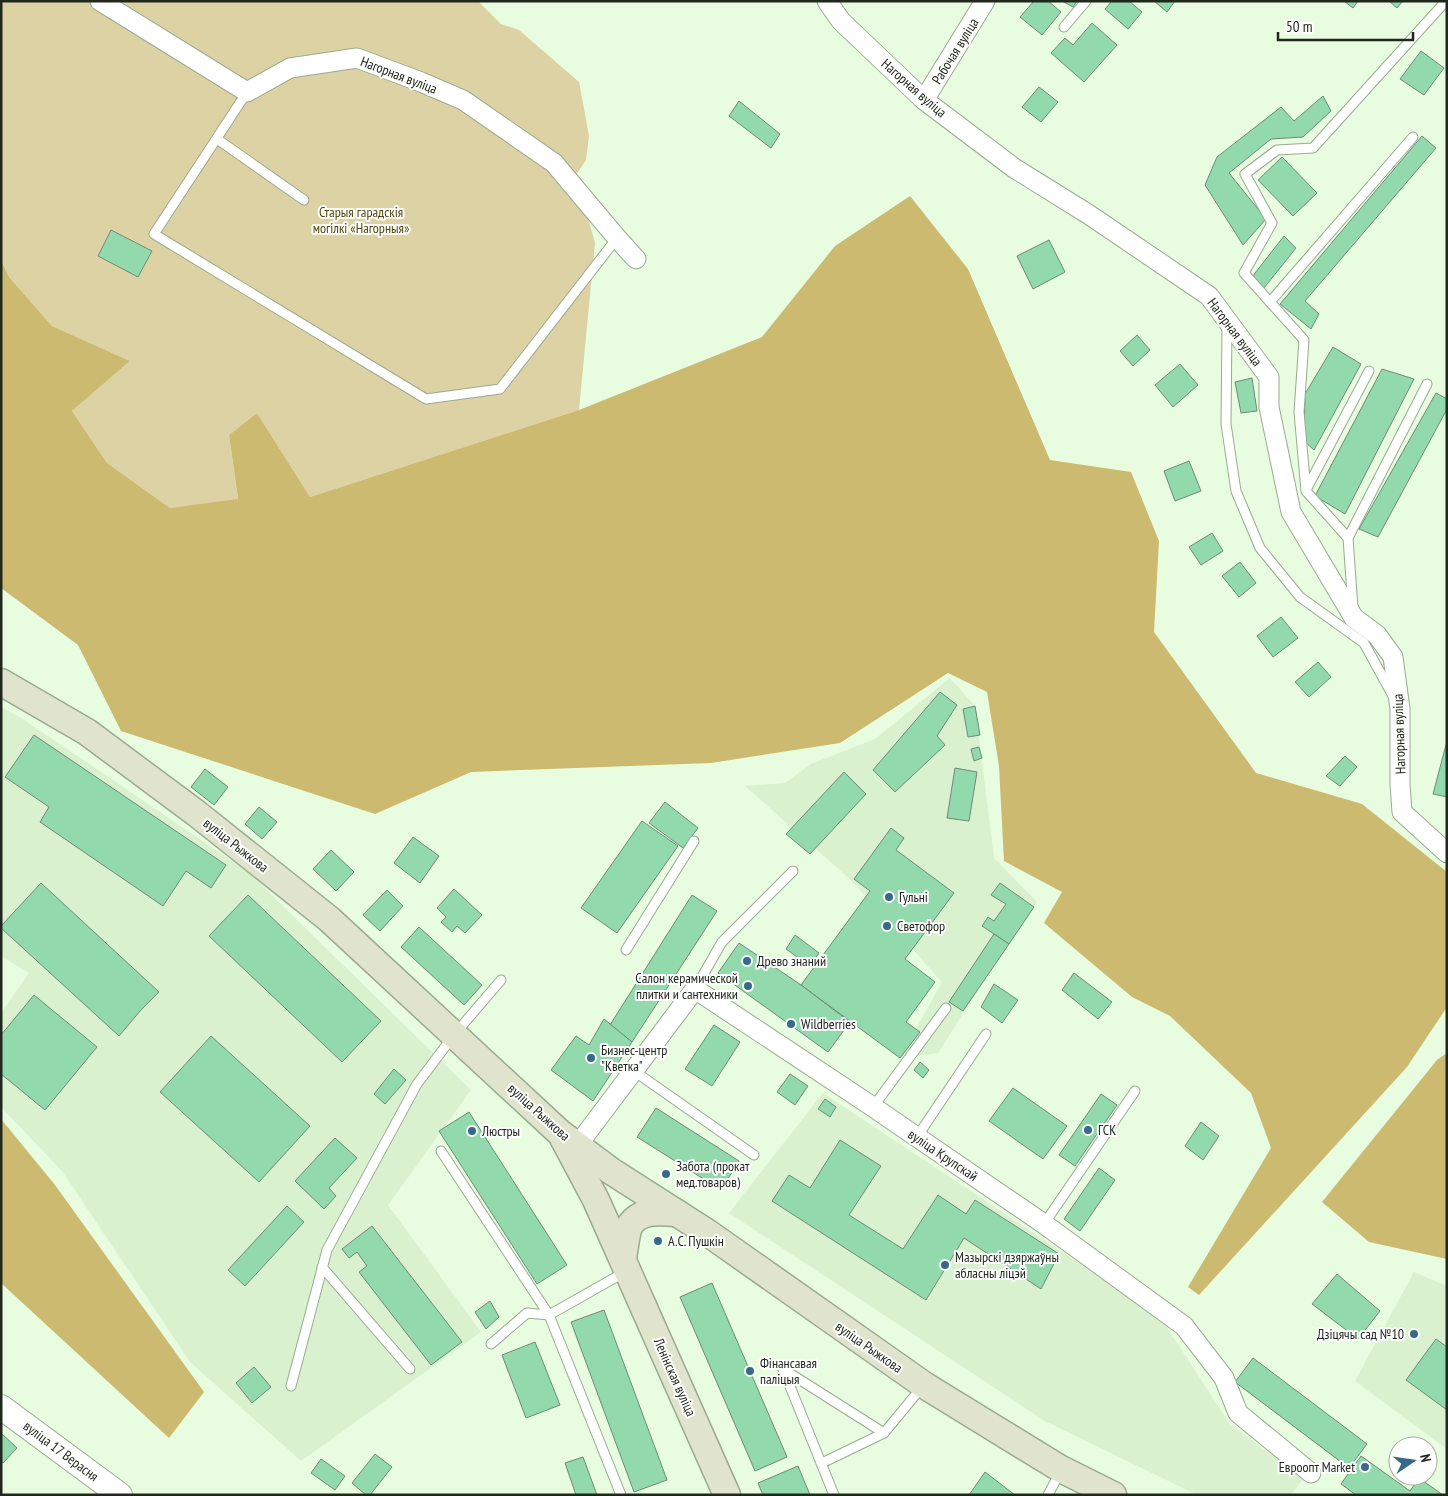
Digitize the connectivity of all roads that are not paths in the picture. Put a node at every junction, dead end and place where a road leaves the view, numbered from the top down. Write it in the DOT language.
graph roads {
  1 [pos="100,1"];
  2 [pos="827,1"];
  3 [pos="985,1"];
  4 [pos="1086,1"];
  5 [pos="1446,1"];
  6 [pos="1064,27"];
  7 [pos="247,92"];
  8 [pos="924,100"];
  9 [pos="1413,137"];
  10 [pos="217,139"];
  11 [pos="304,200"];
  12 [pos="617,238"];
  13 [pos="636,259"];
  14 [pos="1270,302"];
  15 [pos="1227,321"];
  16 [pos="1368,371"];
  17 [pos="1427,384"];
  18 [pos="1306,490"];
  19 [pos="1348,538"];
  20 [pos="1354,618"];
  21 [pos="1,682"];
  22 [pos="1400,709"];
  23 [pos="694,841"];
  24 [pos="1447,853"];
  25 [pos="793,871"];
  26 [pos="626,950"];
  27 [pos="501,980"];
  28 [pos="695,989"];
  29 [pos="946,1008"];
  30 [pos="986,1034"];
  31 [pos="454,1035"];
  32 [pos="634,1071"];
  33 [pos="1135,1091"];
  34 [pos="873,1107"];
  35 [pos="917,1137"];
  36 [pos="569,1140"];
  37 [pos="441,1152"];
  38 [pos="754,1155"];
  39 [pos="677,1213"];
  40 [pos="1044,1224"];
  41 [pos="625,1265"];
  42 [pos="322,1267"];
  43 [pos="548,1314"];
  44 [pos="491,1344"];
  45 [pos="410,1369"];
  46 [pos="924,1385"];
  47 [pos="291,1386"];
  48 [pos="1,1406"];
  49 [pos="884,1433"];
  50 [pos="822,1463"];
  51 [pos="1061,1470"];
  52 [pos="1311,1473"];
  53 [pos="723,1492"];
  54 [pos="120,1495"];
  55 [pos="621,1495"];
  56 [pos="834,1495"];
  57 [pos="1048,1495"];
  58 [pos="1113,1495"];
  1 -- 7 [label="street"];
  2 -- 8 [label="street, Нагорная вуліца"];
  3 -- 8 [label="street, Рабочая вуліца"];
  4 -- 6 [label="lane"];
  5 -- 14 [label="lane"];
  7 -- 10 [label="lane"];
  7 -- 12 [label="street, Нагорная вуліца"];
  8 -- 15 [label="street, Нагорная вуліца"];
  9 -- 14 [label="lane"];
  10 -- 11 [label="lane"];
  10 -- 12 [label="lane"];
  12 -- 13 [label="street, Нагорная вуліца"];
  14 -- 18 [label="lane"];
  15 -- 20 [label="street, Нагорная вуліца"];
  15 -- 22 [label="lane"];
  16 -- 18 [label="lane"];
  17 -- 19 [label="lane"];
  18 -- 19 [label="lane"];
  19 -- 20 [label="lane"];
  20 -- 22 [label="street, Нагорная вуліца"];
  21 -- 31 [label="main road, вуліца Рыжкова"];
  22 -- 24 [label="street, Нагорная вуліца"];
  23 -- 26 [label="lane"];
  25 -- 28 [label="lane"];
  27 -- 31 [label="lane"];
  28 -- 32 [label="street"];
  28 -- 34 [label="street, вуліца Крупскай"];
  29 -- 34 [label="lane"];
  30 -- 35 [label="lane"];
  31 -- 36 [label="main road, вуліца Рыжкова"];
  31 -- 42 [label="lane"];
  32 -- 36 [label="street"];
  32 -- 38 [label="lane"];
  33 -- 40 [label="lane"];
  34 -- 35 [label="street, вуліца Крупскай"];
  35 -- 40 [label="street, вуліца Крупскай"];
  36 -- 39 [label="main road, вуліца Рыжкова"];
  36 -- 41 [label="main road, Ленінская вуліца"];
  37 -- 43 [label="lane"];
  39 -- 41 [label="main road"];
  39 -- 46 [label="main road, вуліца Рыжкова"];
  40 -- 52 [label="street, вуліца Крупскай"];
  41 -- 43 [label="lane"];
  41 -- 53 [label="main road, Ленінская вуліца"];
  42 -- 45 [label="lane"];
  42 -- 47 [label="lane"];
  43 -- 44 [label="lane"];
  43 -- 55 [label="lane"];
  46 -- 49 [label="lane"];
  46 -- 51 [label="main road, вуліца Рыжкова"];
  48 -- 54 [label="street, вуліца 17 Верасня"];
  49 -- 50 [label="lane"];
  49 -- 50 [label="lane"];
  50 -- 56 [label="lane"];
  51 -- 57 [label="lane"];
  51 -- 58 [label="main road, вуліца Рыжкова"];
}
